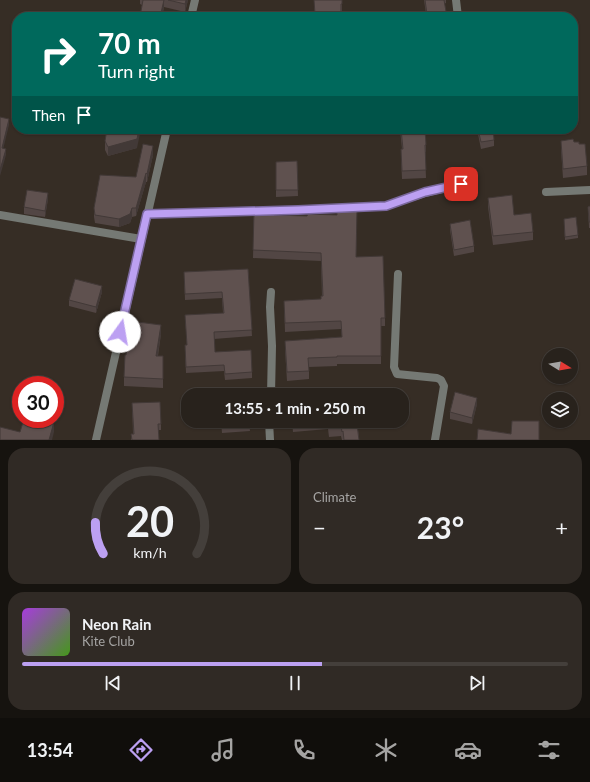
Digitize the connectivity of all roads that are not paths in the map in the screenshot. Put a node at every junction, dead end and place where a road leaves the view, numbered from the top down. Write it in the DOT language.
graph roads {
  1 [pos="195,0"];
  2 [pos="456,0"];
  3 [pos="192,12"];
  4 [pos="457,12"];
  5 [pos="166,134"];
  6 [pos="461,184"];
  7 [pos="590,190"];
  8 [pos="546,192"];
  9 [pos="147,214"];
  10 [pos="0,215"];
  11 [pos="141,239"];
  12 [pos="398,274"];
  13 [pos="271,292"];
  14 [pos="271,388"];
  15 [pos="269,428"];
  16 [pos="96,440"];
  17 [pos="270,440"];
  18 [pos="435,440"];
  1 -- 3 [label="street"];
  2 -- 4 [label="street"];
  5 -- 9 [label="street"];
  6 -- 9 [label="street"];
  7 -- 8 [label="street"];
  9 -- 11 [label="street"];
  10 -- 11 [label="street"];
  11 -- 16 [label="street"];
  12 -- 18 [label="street"];
  13 -- 14 [label="street"];
  15 -- 17 [label="street"];
}
